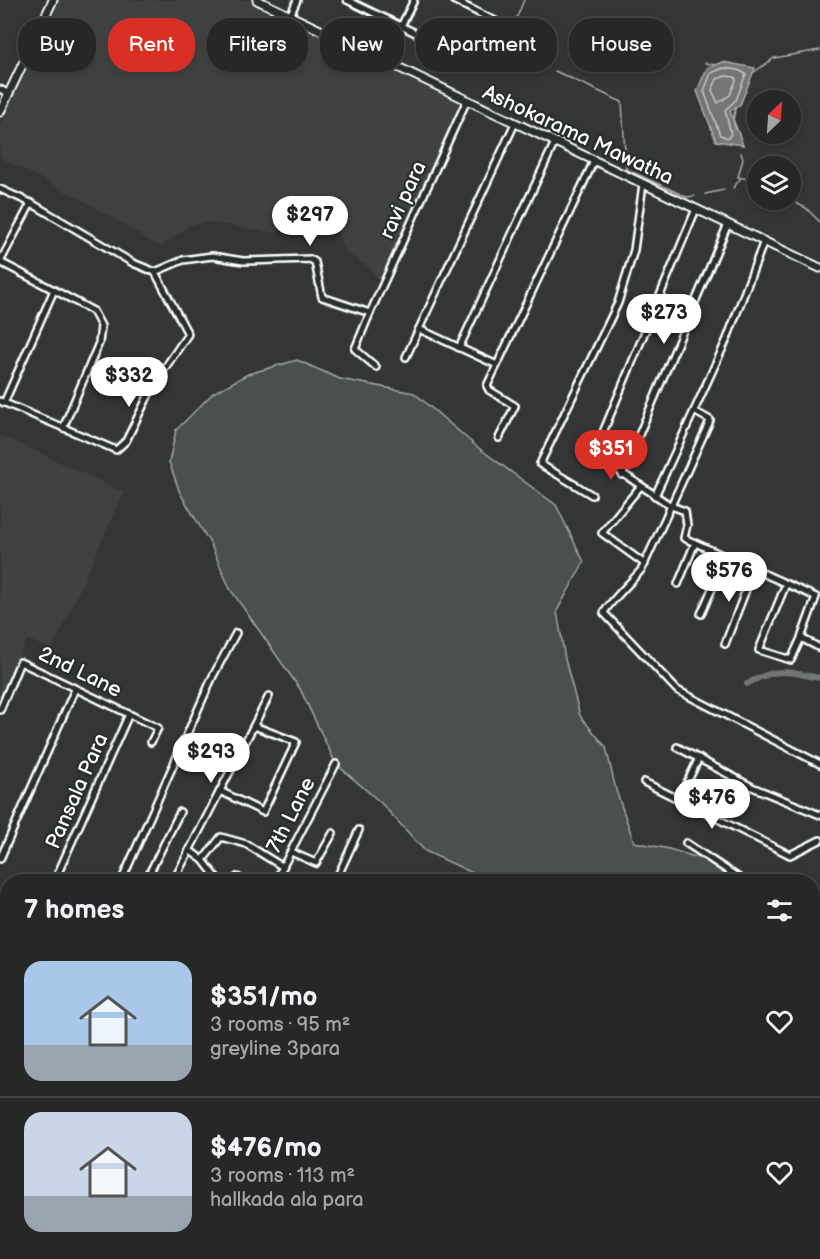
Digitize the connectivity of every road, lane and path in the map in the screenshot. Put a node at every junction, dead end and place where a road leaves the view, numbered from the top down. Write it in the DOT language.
graph roads {
  1 [pos="53,0"];
  2 [pos="256,0"];
  3 [pos="297,0"];
  4 [pos="346,0"];
  5 [pos="414,0"];
  6 [pos="453,0"];
  7 [pos="290,16"];
  8 [pos="383,18"];
  9 [pos="489,18"];
  10 [pos="404,22"];
  11 [pos="320,30"];
  12 [pos="404,70"];
  13 [pos="0,89"];
  14 [pos="9,94"];
  15 [pos="467,100"];
  16 [pos="0,112"];
  17 [pos="515,123"];
  18 [pos="555,142"];
  19 [pos="594,161"];
  20 [pos="643,184"];
  21 [pos="0,189"];
  22 [pos="31,203"];
  23 [pos="696,209"];
  24 [pos="728,224"];
  25 [pos="764,242"];
  26 [pos="0,262"];
  27 [pos="820,268"];
  28 [pos="155,272"];
  29 [pos="54,290"];
  30 [pos="370,314"];
  31 [pos="419,329"];
  32 [pos="459,348"];
  33 [pos="406,357"];
  34 [pos="497,365"];
  35 [pos="376,367"];
  36 [pos="2,402"];
  37 [pos="694,411"];
  38 [pos="63,428"];
  39 [pos="499,438"];
  40 [pos="622,475"];
  41 [pos="640,487"];
  42 [pos="592,495"];
  43 [pos="655,496"];
  44 [pos="671,506"];
  45 [pos="695,543"];
  46 [pos="726,557"];
  47 [pos="645,564"];
  48 [pos="754,569"];
  49 [pos="678,584"];
  50 [pos="786,584"];
  51 [pos="701,614"];
  52 [pos="236,633"];
  53 [pos="801,638"];
  54 [pos="725,644"];
  55 [pos="820,648"];
  56 [pos="75,690"];
  57 [pos="269,696"];
  58 [pos="0,710"];
  59 [pos="129,714"];
  60 [pos="254,726"];
  61 [pos="151,742"];
  62 [pos="677,747"];
  63 [pos="699,758"];
  64 [pos="336,764"];
  65 [pos="820,764"];
  66 [pos="644,782"];
  67 [pos="220,791"];
  68 [pos="679,799"];
  69 [pos="180,812"];
  70 [pos="820,815"];
  71 [pos="359,830"];
  72 [pos="333,833"];
  73 [pos="820,840"];
  74 [pos="686,843"];
  75 [pos="189,850"];
  76 [pos="291,852"];
  77 [pos="0,859"];
  78 [pos="203,860"];
  79 [pos="283,867"];
  80 [pos="58,874"];
  81 [pos="125,874"];
  82 [pos="149,874"];
  83 [pos="177,874"];
  84 [pos="214,874"];
  85 [pos="279,874"];
  86 [pos="339,874"];
  87 [pos="733,874"];
  1 -- 14 [label="street"];
  2 -- 7 [label="street, Ashokarama Mawatha"];
  3 -- 7 [label="street"];
  4 -- 8 [label="street"];
  5 -- 10 [label="street"];
  6 -- 9 [label="street"];
  7 -- 11 [label="street, Ashokarama Mawatha"];
  12 -- 15 [label="street, Ashokarama Mawatha"];
  13 -- 14 [label="street"];
  14 -- 16 [label="street"];
  15 -- 17 [label="street, Ashokarama Mawatha"];
  15 -- 30 [label="street, ravi para"];
  17 -- 18 [label="street, Ashokarama Mawatha"];
  17 -- 31 [label="street"];
  18 -- 19 [label="street, Ashokarama Mawatha"];
  18 -- 32 [label="street"];
  19 -- 20 [label="street, Ashokarama Mawatha"];
  19 -- 34 [label="street"];
  20 -- 23 [label="street, Ashokarama Mawatha"];
  20 -- 42 [label="street"];
  21 -- 22 [label="street"];
  22 -- 26 [label="street"];
  22 -- 28 [label="street"];
  23 -- 24 [label="street, Ashokarama Mawatha"];
  23 -- 40 [label="street"];
  24 -- 25 [label="street, Ashokarama Mawatha"];
  24 -- 40 [label="street"];
  25 -- 27 [label="street, Ashokarama Mawatha"];
  25 -- 37 [label="street"];
  26 -- 29 [label="street"];
  28 -- 30 [label="street"];
  28 -- 38 [label="street"];
  29 -- 36 [label="street"];
  29 -- 38 [label="street"];
  30 -- 35 [label="street, ravi para"];
  31 -- 32 [label="street"];
  31 -- 33 [label="street"];
  32 -- 34 [label="street"];
  34 -- 39 [label="street"];
  36 -- 38 [label="street"];
  37 -- 43 [label="street"];
  37 -- 44 [label="street"];
  40 -- 41 [label="street"];
  41 -- 43 [label="street"];
  41 -- 47 [label="street"];
  43 -- 44 [label="street"];
  44 -- 45 [label="street"];
  44 -- 47 [label="street"];
  45 -- 46 [label="street"];
  45 -- 49 [label="street"];
  46 -- 48 [label="street"];
  46 -- 51 [label="street"];
  47 -- 65 [label="street"];
  48 -- 50 [label="street"];
  48 -- 54 [label="street"];
  50 -- 53 [label="street"];
  50 -- 53 [label="street"];
  52 -- 81 [label="street"];
  53 -- 55 [label="street"];
  56 -- 58 [label="street, 2nd Lane"];
  56 -- 59 [label="street, 2nd Lane"];
  56 -- 77 [label="street"];
  57 -- 60 [label="street"];
  59 -- 61 [label="street, 2nd Lane"];
  59 -- 80 [label="street, Pansala Para"];
  60 -- 67 [label="street"];
  60 -- 67 [label="street"];
  62 -- 63 [label="street"];
  63 -- 68 [label="street"];
  63 -- 70 [label="street"];
  64 -- 76 [label="street, 7th Lane"];
  66 -- 68 [label="street"];
  67 -- 75 [label="street"];
  68 -- 73 [label="street"];
  69 -- 82 [label="street"];
  71 -- 86 [label="street"];
  72 -- 76 [label="street"];
  74 -- 87 [label="street"];
  75 -- 78 [label="street"];
  75 -- 83 [label="street"];
  76 -- 79 [label="street, 7th Lane"];
  78 -- 79 [label="street"];
  78 -- 84 [label="street"];
  79 -- 85 [label="street, 7th Lane"];
}
